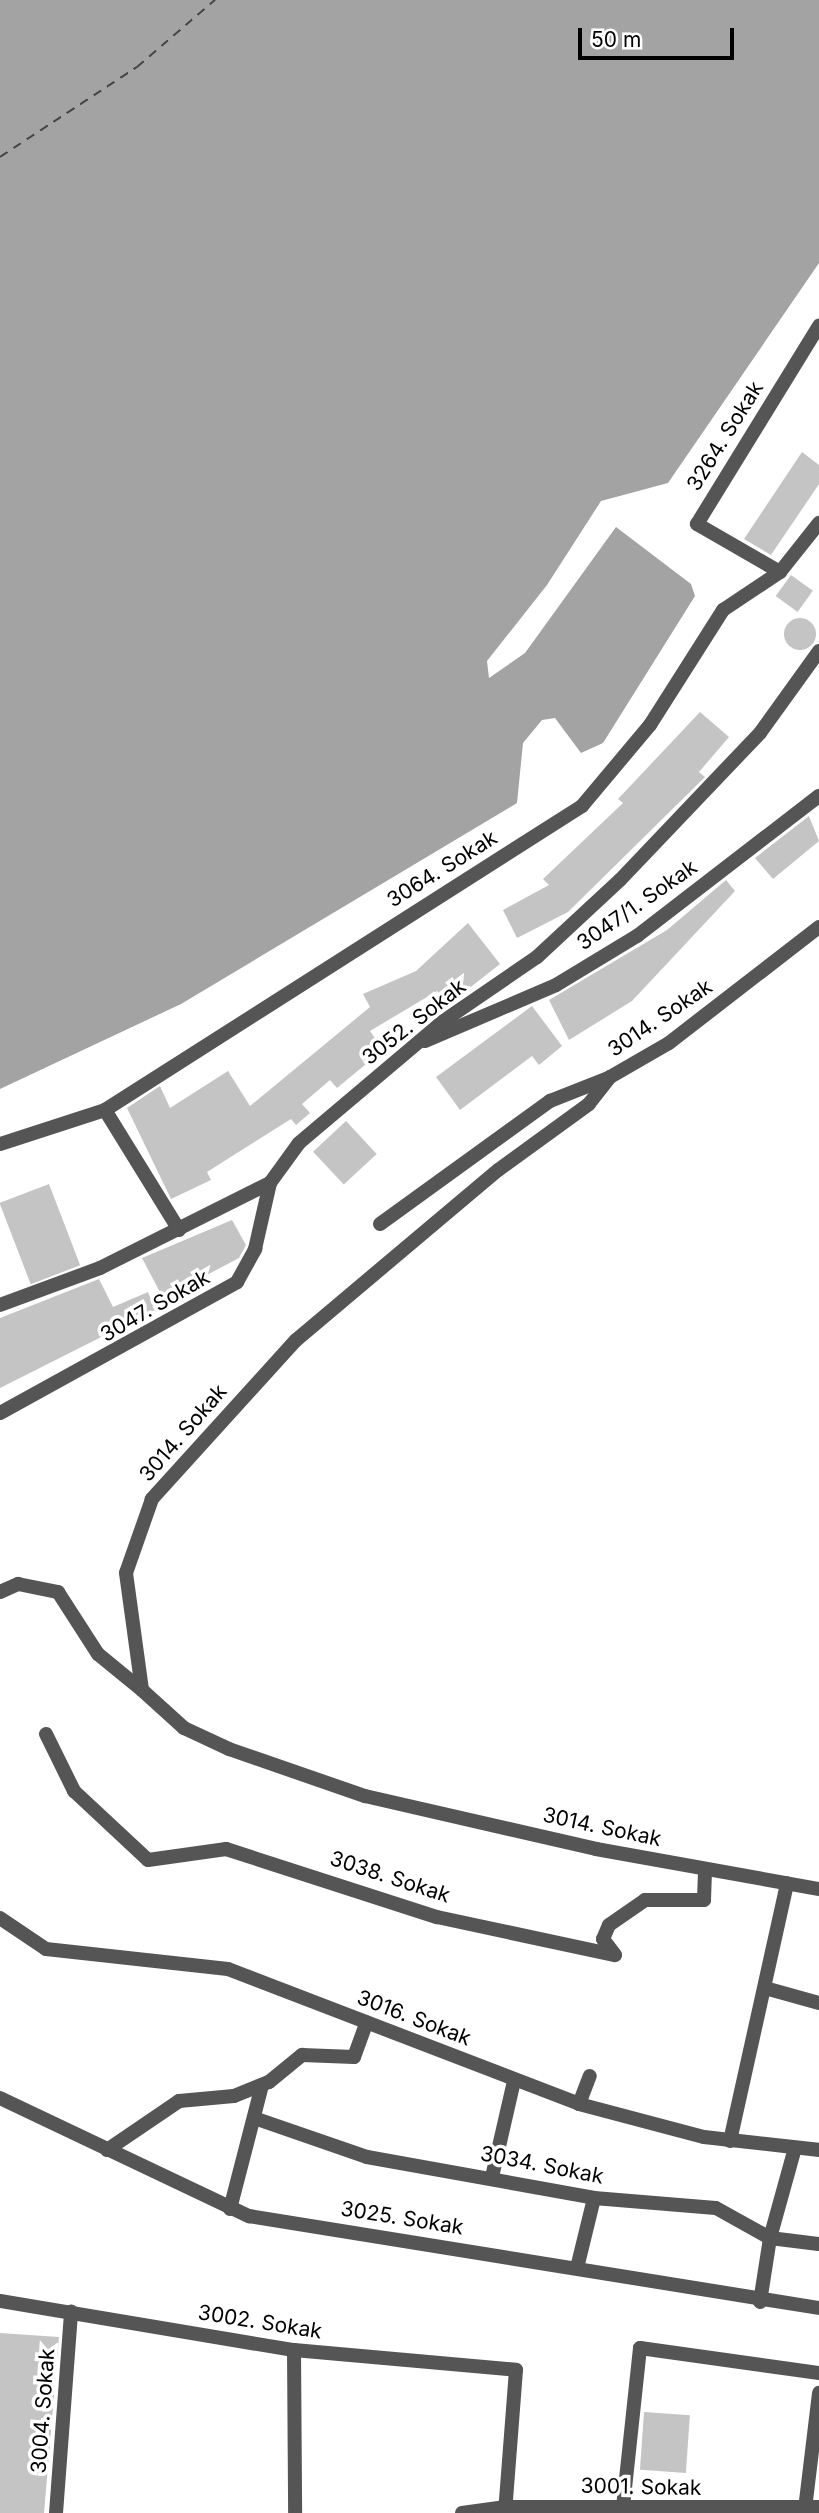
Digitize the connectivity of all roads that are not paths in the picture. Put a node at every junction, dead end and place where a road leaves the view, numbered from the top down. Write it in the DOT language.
graph roads {
  1 [pos="819,326"];
  2 [pos="819,523"];
  3 [pos="780,572"];
  4 [pos="819,651"];
  5 [pos="819,796"];
  6 [pos="819,927"];
  7 [pos="425,1041"];
  8 [pos="610,1077"];
  9 [pos="105,1110"];
  10 [pos="0,1144"];
  11 [pos="270,1184"];
  12 [pos="380,1224"];
  13 [pos="179,1230"];
  14 [pos="1,1301"];
  15 [pos="0,1413"];
  16 [pos="0,1592"];
  17 [pos="142,1690"];
  18 [pos="46,1734"];
  19 [pos="705,1869"];
  20 [pos="787,1883"];
  21 [pos="819,1889"];
  22 [pos="0,1918"];
  23 [pos="765,1988"];
  24 [pos="819,2003"];
  25 [pos="367,2022"];
  26 [pos="590,2076"];
  27 [pos="514,2081"];
  28 [pos="262,2085"];
  29 [pos="0,2098"];
  30 [pos="579,2104"];
  31 [pos="257,2119"];
  32 [pos="730,2141"];
  33 [pos="795,2148"];
  34 [pos="107,2150"];
  35 [pos="819,2150"];
  36 [pos="492,2176"];
  37 [pos="594,2198"];
  38 [pos="230,2208"];
  39 [pos="769,2238"];
  40 [pos="819,2244"];
  41 [pos="577,2268"];
  42 [pos="0,2301"];
  43 [pos="761,2302"];
  44 [pos="819,2308"];
  45 [pos="71,2312"];
  46 [pos="294,2350"];
  47 [pos="819,2373"];
  48 [pos="819,2393"];
  49 [pos="623,2507"];
  50 [pos="812,2508"];
  51 [pos="506,2510"];
  52 [pos="735,2511"];
  53 [pos="56,2513"];
  54 [pos="295,2513"];
  55 [pos="462,2513"];
  1 -- 3 [label="street, 3264. Sokak"];
  2 -- 3 [label="street, 3064. Sokak"];
  3 -- 9 [label="street, 3064. Sokak"];
  4 -- 7 [label="street, 3052. Sokak"];
  5 -- 7 [label="street, 3047/1. Sokak"];
  6 -- 8 [label="street, 3014. Sokak"];
  7 -- 11 [label="street, 3052. Sokak"];
  8 -- 12 [label="street"];
  8 -- 17 [label="street, 3014. Sokak"];
  9 -- 10 [label="street, 3064. Sokak"];
  9 -- 13 [label="street"];
  11 -- 13 [label="street, 3052. Sokak"];
  11 -- 15 [label="street, 3047. Sokak"];
  13 -- 14 [label="street, 3052. Sokak"];
  16 -- 17 [label="street"];
  17 -- 19 [label="street, 3014. Sokak"];
  18 -- 19 [label="street, 3038. Sokak"];
  19 -- 20 [label="street, 3014. Sokak"];
  20 -- 21 [label="street, 3014. Sokak"];
  20 -- 23 [label="street"];
  22 -- 25 [label="street, 3016. Sokak"];
  23 -- 24 [label="street"];
  23 -- 32 [label="street"];
  25 -- 27 [label="street, 3016. Sokak"];
  25 -- 28 [label="street"];
  26 -- 30 [label="street"];
  27 -- 30 [label="street, 3016. Sokak"];
  27 -- 36 [label="street"];
  28 -- 31 [label="street"];
  28 -- 34 [label="street"];
  29 -- 34 [label="street, 3025. Sokak"];
  30 -- 32 [label="street, 3016. Sokak"];
  31 -- 36 [label="street, 3034. Sokak"];
  31 -- 38 [label="street"];
  32 -- 33 [label="street, 3016. Sokak"];
  33 -- 35 [label="street, 3016. Sokak"];
  33 -- 39 [label="street"];
  34 -- 38 [label="street, 3025. Sokak"];
  36 -- 37 [label="street, 3034. Sokak"];
  37 -- 39 [label="street, 3034. Sokak"];
  37 -- 41 [label="street"];
  38 -- 41 [label="street, 3025. Sokak"];
  39 -- 40 [label="street, 3034. Sokak"];
  39 -- 43 [label="street"];
  41 -- 43 [label="street, 3025. Sokak"];
  42 -- 45 [label="street, 3002. Sokak"];
  43 -- 44 [label="street, 3025. Sokak"];
  45 -- 46 [label="street, 3002. Sokak"];
  45 -- 53 [label="street, 3004. Sokak"];
  46 -- 51 [label="street, 3002. Sokak"];
  46 -- 54 [label="street"];
  47 -- 49 [label="street"];
  48 -- 50 [label="street"];
  49 -- 51 [label="street, 3001. Sokak"];
  49 -- 52 [label="street, 3001. Sokak"];
  50 -- 52 [label="street, 3001. Sokak"];
  51 -- 55 [label="street, 3001. Sokak"];
}
